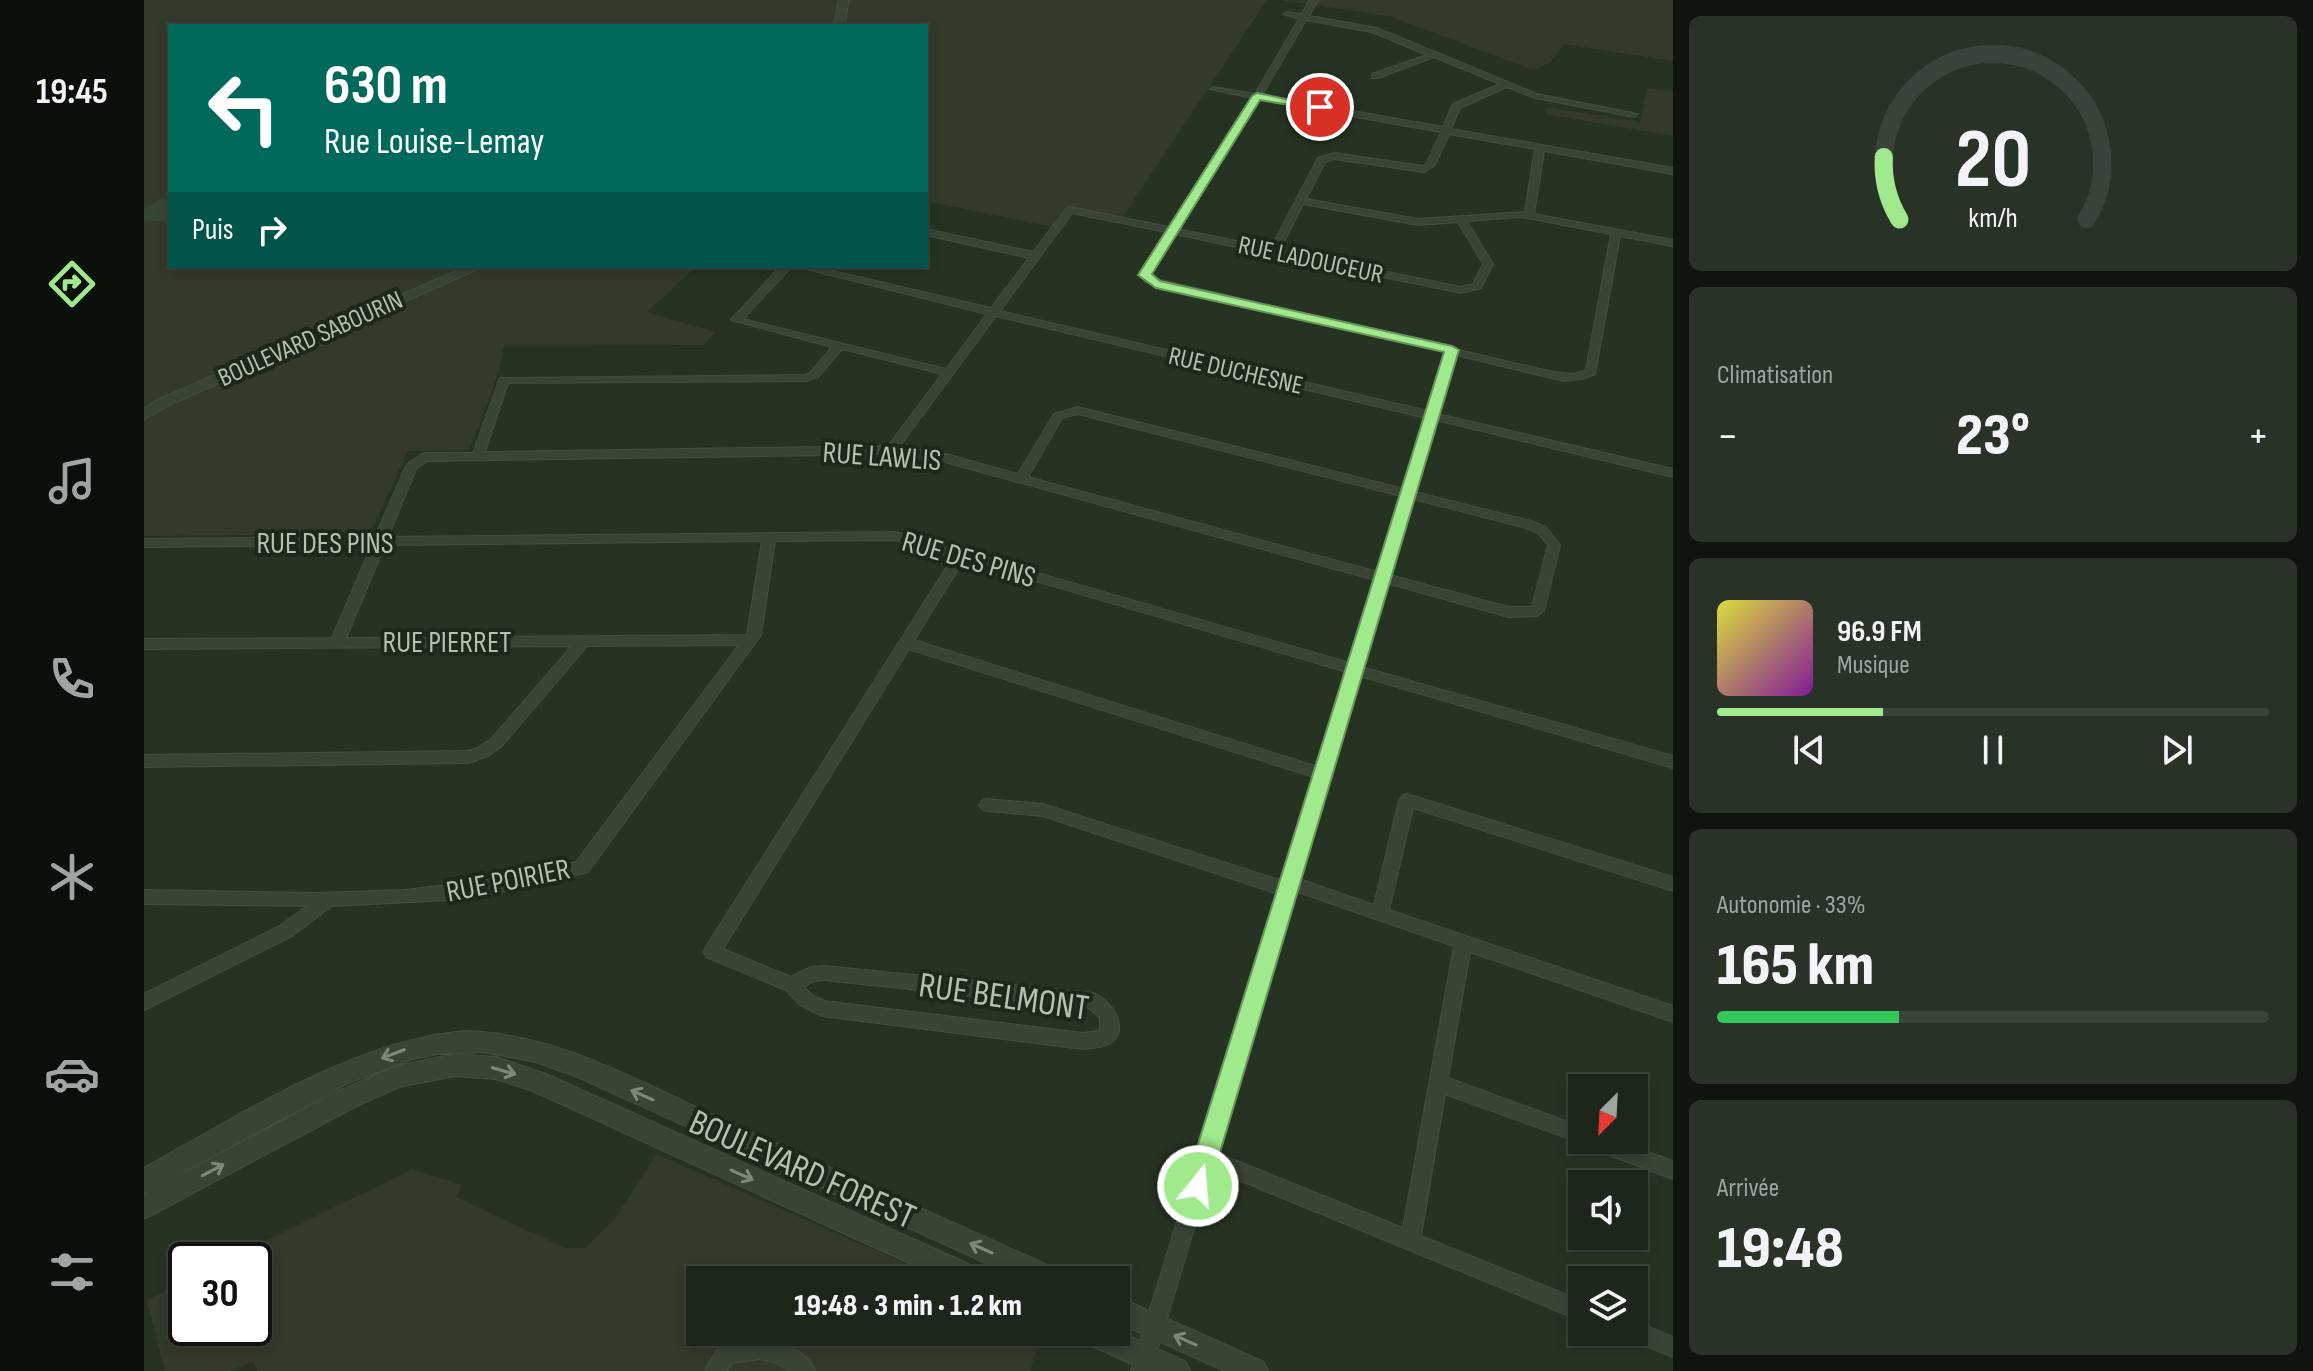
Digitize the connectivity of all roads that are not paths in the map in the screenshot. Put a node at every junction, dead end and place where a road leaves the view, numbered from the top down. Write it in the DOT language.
graph roads {
  1 [pos="844,0"];
  2 [pos="1314,0"];
  3 [pos="1287,14"];
  4 [pos="1305,17"];
  5 [pos="839,24"];
  6 [pos="1433,55"];
  7 [pos="1375,76"];
  8 [pos="1505,85"];
  9 [pos="1214,89"];
  10 [pos="1257,96"];
  11 [pos="1634,114"];
  12 [pos="1445,130"];
  13 [pos="1540,147"];
  14 [pos="1673,171"];
  15 [pos="1300,201"];
  16 [pos="1529,215"];
  17 [pos="1462,220"];
  18 [pos="1171,230"];
  19 [pos="928,232"];
  20 [pos="1616,232"];
  21 [pos="1673,243"];
  22 [pos="1275,251"];
  23 [pos="1036,256"];
  24 [pos="474,268"];
  25 [pos="785,268"];
  26 [pos="807,268"];
  27 [pos="994,312"];
  28 [pos="838,347"];
  29 [pos="1452,350"];
  30 [pos="949,373"];
  31 [pos="1432,415"];
  32 [pos="144,416"];
  33 [pos="891,450"];
  34 [pos="478,455"];
  35 [pos="1673,473"];
  36 [pos="1021,479"];
  37 [pos="1409,491"];
  38 [pos="769,537"];
  39 [pos="144,543"];
  40 [pos="377,543"];
  41 [pos="961,555"];
  42 [pos="1382,579"];
  43 [pos="749,640"];
  44 [pos="583,642"];
  45 [pos="337,643"];
  46 [pos="907,643"];
  47 [pos="144,644"];
  48 [pos="1354,671"];
  49 [pos="144,761"];
  50 [pos="1673,762"];
  51 [pos="1323,774"];
  52 [pos="987,805"];
  53 [pos="1673,884"];
  54 [pos="1289,887"];
  55 [pos="144,897"];
  56 [pos="328,900"];
  57 [pos="1380,914"];
  58 [pos="1463,942"];
  59 [pos="792,985"];
  60 [pos="144,1002"];
  61 [pos="1673,1014"];
  62 [pos="554,1057"];
  63 [pos="538,1082"];
  64 [pos="1438,1083"];
  65 [pos="1568,1131"];
  66 [pos="1630,1154"];
  67 [pos="1206,1158"];
  68 [pos="1673,1170"];
  69 [pos="144,1181"];
  70 [pos="144,1207"];
  71 [pos="1410,1241"];
  72 [pos="944,1266"];
  73 [pos="1021,1266"];
  74 [pos="1568,1305"];
  75 [pos="1130,1315"];
  76 [pos="1155,1327"];
  77 [pos="1648,1337"];
  78 [pos="1114,1346"];
  79 [pos="1673,1347"];
  80 [pos="1144,1364"];
  81 [pos="715,1371"];
  82 [pos="805,1371"];
  83 [pos="1177,1371"];
  84 [pos="1255,1371"];
  1 -- 5 [label="street"];
  2 -- 4 [label="street"];
  3 -- 4 [label="street"];
  4 -- 6 [label="street"];
  4 -- 10 [label="street"];
  6 -- 7 [label="street"];
  6 -- 8 [label="street"];
  8 -- 11 [label="street"];
  8 -- 12 [label="street"];
  9 -- 10 [label="street"];
  10 -- 12 [label="street"];
  10 -- 18 [label="street"];
  12 -- 13 [label="street"];
  12 -- 15 [label="street"];
  13 -- 14 [label="street"];
  13 -- 16 [label="street"];
  15 -- 17 [label="street"];
  15 -- 22 [label="street"];
  16 -- 17 [label="street"];
  16 -- 20 [label="street"];
  17 -- 22 [label="street, RUE LADOUCEUR"];
  18 -- 22 [label="street, RUE LADOUCEUR"];
  18 -- 23 [label="street, RUE LADOUCEUR"];
  18 -- 29 [label="street"];
  19 -- 23 [label="street"];
  20 -- 21 [label="street"];
  20 -- 29 [label="street"];
  23 -- 27 [label="street"];
  24 -- 32 [label="street, BOULEVARD SABOURIN"];
  25 -- 28 [label="street"];
  26 -- 27 [label="street, RUE DUCHESNE"];
  27 -- 30 [label="street"];
  27 -- 31 [label="street, RUE DUCHESNE"];
  28 -- 30 [label="street"];
  28 -- 34 [label="street"];
  29 -- 31 [label="street"];
  30 -- 33 [label="street"];
  31 -- 35 [label="street, RUE DUCHESNE"];
  31 -- 37 [label="street"];
  33 -- 34 [label="street, RUE LAWLIS"];
  33 -- 36 [label="street, RUE LAWLIS"];
  34 -- 40 [label="street, RUE LAWLIS"];
  36 -- 37 [label="street"];
  36 -- 42 [label="street, RUE LAWLIS"];
  37 -- 42 [label="street"];
  37 -- 42 [label="street, RUE LAWLIS"];
  38 -- 40 [label="street, RUE DES PINS"];
  38 -- 41 [label="street, RUE DES PINS"];
  38 -- 43 [label="street, RUE POIRIER"];
  39 -- 40 [label="street, RUE DES PINS"];
  40 -- 45 [label="street"];
  41 -- 46 [label="street, RUE BELMONT"];
  41 -- 48 [label="street, RUE DES PINS"];
  42 -- 48 [label="street"];
  43 -- 44 [label="street, RUE PIERRET"];
  43 -- 56 [label="street, RUE POIRIER"];
  44 -- 45 [label="street, RUE PIERRET"];
  44 -- 49 [label="street"];
  45 -- 47 [label="street, RUE PIERRET"];
  46 -- 51 [label="street"];
  46 -- 59 [label="street, RUE BELMONT"];
  48 -- 50 [label="street, RUE DES PINS"];
  48 -- 51 [label="street"];
  51 -- 54 [label="street"];
  52 -- 54 [label="street"];
  53 -- 57 [label="street"];
  54 -- 57 [label="street"];
  54 -- 67 [label="street"];
  55 -- 56 [label="street, RUE POIRIER"];
  56 -- 60 [label="street"];
  57 -- 58 [label="street"];
  58 -- 61 [label="street"];
  58 -- 64 [label="street"];
  59 -- 59 [label="street, RUE BELMONT"];
  62 -- 63 [label="street"];
  62 -- 69 [label="street, BOULEVARD FOREST, one-way"];
  73 -- 62 [label="street, BOULEVARD FOREST, one-way"];
  70 -- 63 [label="street, BOULEVARD FOREST, one-way"];
  63 -- 72 [label="street, BOULEVARD FOREST, one-way"];
  64 -- 65 [label="street"];
  64 -- 71 [label="street"];
  66 -- 68 [label="street"];
  67 -- 71 [label="street"];
  67 -- 76 [label="street"];
  71 -- 74 [label="street"];
  75 -- 76 [label="street"];
  76 -- 80 [label="street"];
  84 -- 76 [label="street, one-way"];
  77 -- 79 [label="street"];
  78 -- 80 [label="street"];
  80 -- 83 [label="street"];
  81 -- 82 [label="street"];
}
